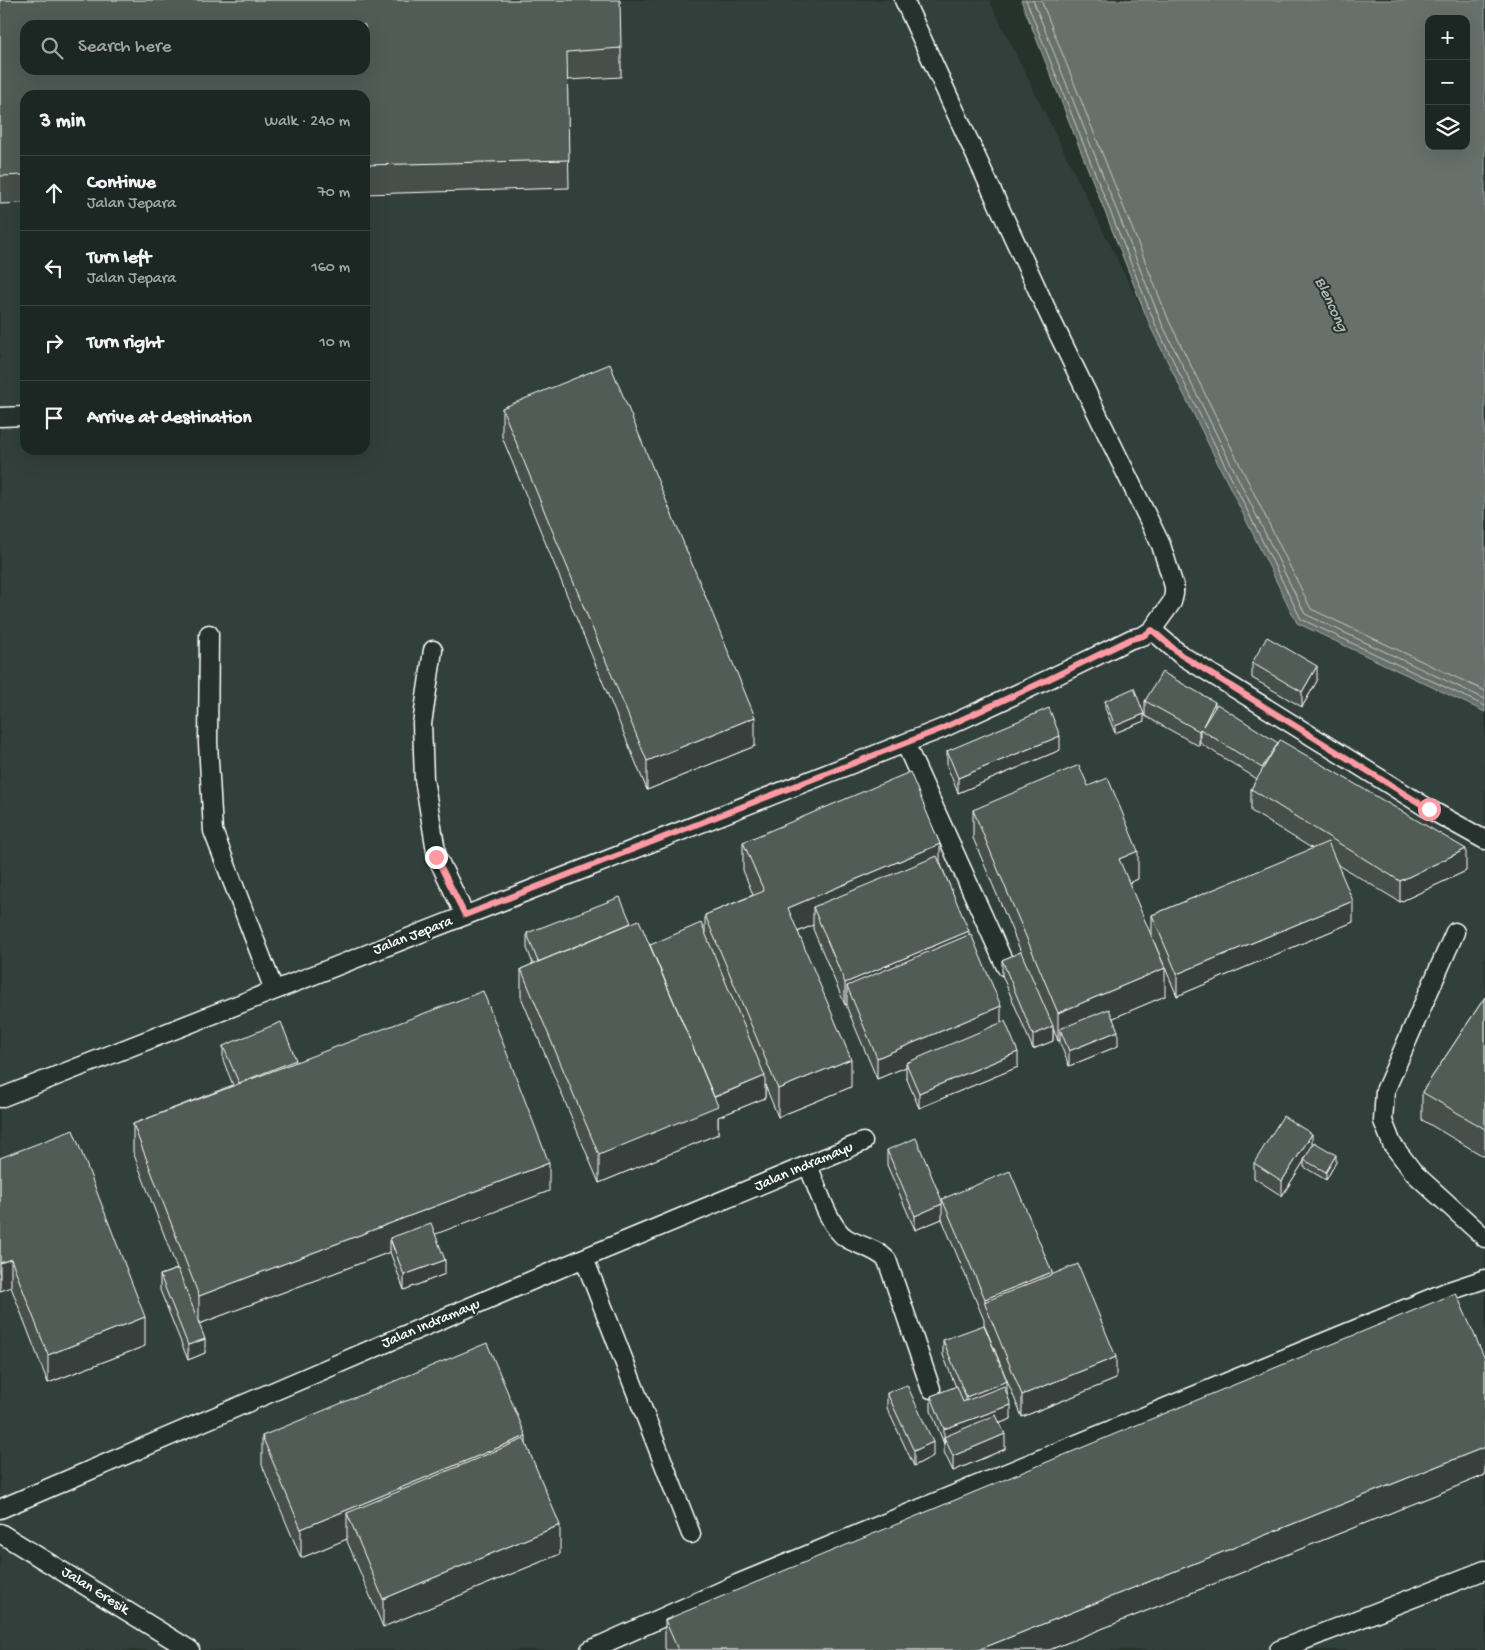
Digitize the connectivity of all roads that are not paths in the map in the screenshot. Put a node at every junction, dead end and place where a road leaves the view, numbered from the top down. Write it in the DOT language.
graph roads {
  1 [pos="904,0"];
  2 [pos="20,416"];
  3 [pos="0,417"];
  4 [pos="1152,630"];
  5 [pos="209,634"];
  6 [pos="433,650"];
  7 [pos="905,743"];
  8 [pos="1485,840"];
  9 [pos="465,915"];
  10 [pos="1455,932"];
  11 [pos="1006,967"];
  12 [pos="274,990"];
  13 [pos="0,1098"];
  14 [pos="863,1142"];
  15 [pos="808,1165"];
  16 [pos="1485,1238"];
  17 [pos="584,1258"];
  18 [pos="1485,1279"];
  19 [pos="931,1389"];
  20 [pos="0,1509"];
  21 [pos="0,1533"];
  22 [pos="692,1534"];
  23 [pos="1485,1570"];
  24 [pos="190,1650"];
  25 [pos="590,1650"];
  26 [pos="1280,1650"];
  1 -- 4 [label="lane"];
  2 -- 3 [label="lane"];
  4 -- 7 [label="lane, Jalan Jepara"];
  4 -- 8 [label="lane"];
  5 -- 12 [label="lane"];
  6 -- 9 [label="lane"];
  7 -- 9 [label="lane, Jalan Jepara"];
  7 -- 11 [label="lane"];
  9 -- 12 [label="lane, Jalan Jepara"];
  10 -- 16 [label="lane"];
  12 -- 13 [label="lane, Jalan Jepara"];
  14 -- 15 [label="lane, Jalan Indramayu"];
  15 -- 17 [label="lane, Jalan Indramayu"];
  15 -- 19 [label="lane"];
  17 -- 20 [label="lane, Jalan Indramayu"];
  17 -- 22 [label="lane"];
  18 -- 25 [label="lane"];
  21 -- 24 [label="lane, Jalan Gresik"];
  23 -- 26 [label="lane"];
}
